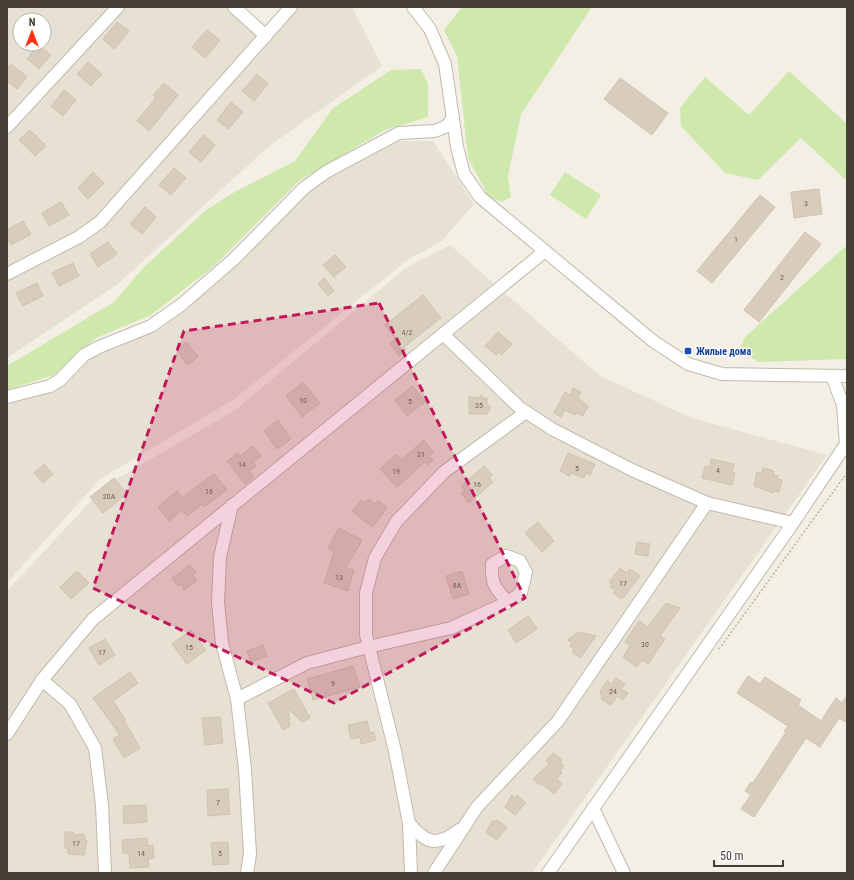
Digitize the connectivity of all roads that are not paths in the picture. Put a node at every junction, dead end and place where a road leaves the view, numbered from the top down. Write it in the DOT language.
graph roads {
  1 [pos="234,7"];
  2 [pos="291,7"];
  3 [pos="413,7"];
  4 [pos="114,8"];
  5 [pos="266,36"];
  6 [pos="453,117"];
  7 [pos="7,127"];
  8 [pos="545,251"];
  9 [pos="7,274"];
  10 [pos="442,334"];
  11 [pos="832,376"];
  12 [pos="847,376"];
  13 [pos="7,397"];
  14 [pos="526,412"];
  15 [pos="707,503"];
  16 [pos="232,506"];
  17 [pos="793,523"];
  18 [pos="508,602"];
  19 [pos="368,647"];
  20 [pos="42,680"];
  21 [pos="238,699"];
  22 [pos="7,734"];
  23 [pos="593,808"];
  24 [pos="409,823"];
  25 [pos="465,825"];
  26 [pos="105,873"];
  27 [pos="247,873"];
  28 [pos="411,873"];
  29 [pos="434,873"];
  30 [pos="548,873"];
  31 [pos="624,873"];
  1 -- 5 [label="street"];
  2 -- 5 [label="street"];
  3 -- 6 [label="street"];
  4 -- 7 [label="street"];
  5 -- 9 [label="street"];
  6 -- 8 [label="street"];
  6 -- 13 [label="street"];
  8 -- 10 [label="street"];
  8 -- 11 [label="street"];
  10 -- 14 [label="street"];
  10 -- 16 [label="street"];
  11 -- 12 [label="street"];
  11 -- 17 [label="street"];
  14 -- 15 [label="street"];
  14 -- 19 [label="street"];
  15 -- 17 [label="street"];
  15 -- 25 [label="street"];
  16 -- 20 [label="street"];
  16 -- 21 [label="street"];
  17 -- 23 [label="street"];
  18 -- 19 [label="street"];
  19 -- 21 [label="street"];
  19 -- 24 [label="street"];
  20 -- 22 [label="street"];
  20 -- 26 [label="street"];
  21 -- 27 [label="street"];
  23 -- 30 [label="street"];
  23 -- 31 [label="street"];
  24 -- 25 [label="street"];
  24 -- 28 [label="street"];
  25 -- 29 [label="street"];
}
